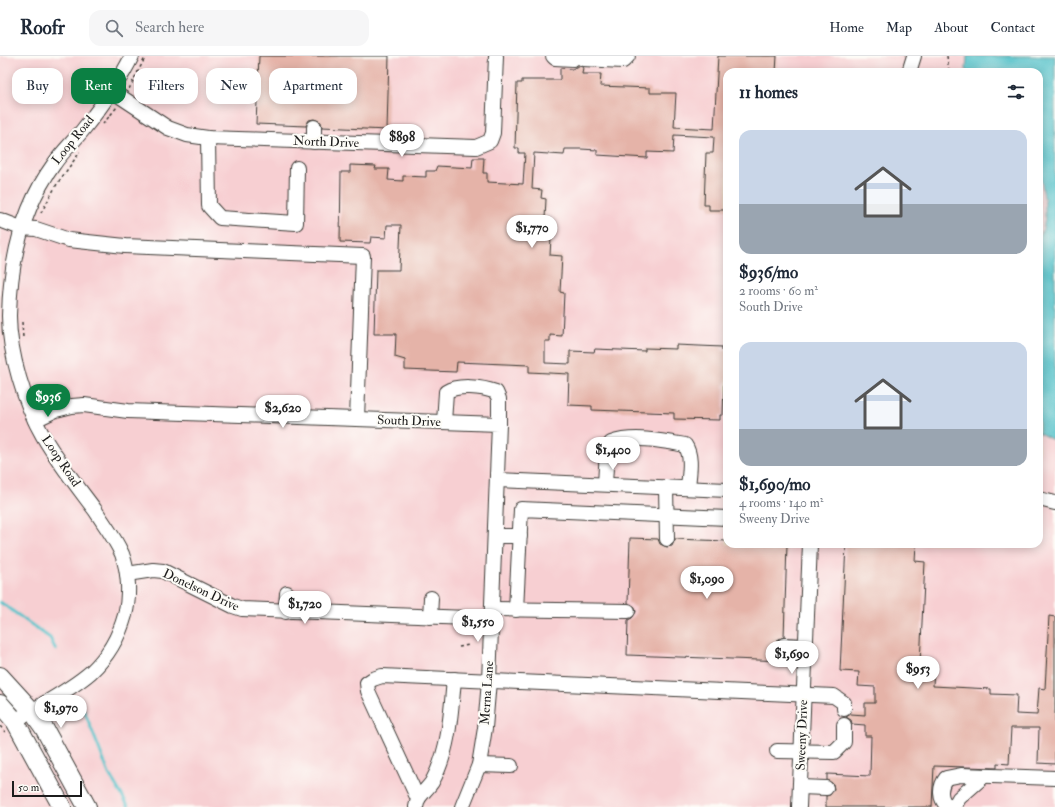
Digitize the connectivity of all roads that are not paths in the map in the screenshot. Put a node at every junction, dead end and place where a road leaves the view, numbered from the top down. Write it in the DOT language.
graph roads {
  1 [pos="132,56"];
  2 [pos="496,56"];
  3 [pos="553,56"];
  4 [pos="628,56"];
  5 [pos="914,56"];
  6 [pos="910,68"];
  7 [pos="126,72"];
  8 [pos="126,101"];
  9 [pos="109,104"];
  10 [pos="314,127"];
  11 [pos="208,138"];
  12 [pos="314,142"];
  13 [pos="297,168"];
  14 [pos="0,220"];
  15 [pos="21,228"];
  16 [pos="357,419"];
  17 [pos="35,420"];
  18 [pos="444,422"];
  19 [pos="499,424"];
  20 [pos="497,480"];
  21 [pos="605,484"];
  22 [pos="666,487"];
  23 [pos="688,488"];
  24 [pos="723,490"];
  25 [pos="1043,500"];
  26 [pos="1055,503"];
  27 [pos="665,515"];
  28 [pos="723,518"];
  29 [pos="495,536"];
  30 [pos="520,536"];
  31 [pos="663,539"];
  32 [pos="810,548"];
  33 [pos="127,574"];
  34 [pos="287,594"];
  35 [pos="431,598"];
  36 [pos="516,610"];
  37 [pos="628,611"];
  38 [pos="286,612"];
  39 [pos="492,614"];
  40 [pos="430,617"];
  41 [pos="784,645"];
  42 [pos="806,646"];
  43 [pos="0,676"];
  44 [pos="454,679"];
  45 [pos="489,681"];
  46 [pos="804,695"];
  47 [pos="0,704"];
  48 [pos="844,709"];
  49 [pos="32,711"];
  50 [pos="15,721"];
  51 [pos="844,725"];
  52 [pos="777,751"];
  53 [pos="802,751"];
  54 [pos="479,765"];
  55 [pos="511,766"];
  56 [pos="984,776"];
  57 [pos="1055,778"];
  58 [pos="800,787"];
  59 [pos="826,788"];
  60 [pos="417,803"];
  61 [pos="62,807"];
  62 [pos="87,807"];
  63 [pos="462,807"];
  64 [pos="800,807"];
  65 [pos="948,807"];
  66 [pos="954,807"];
  1 -- 7 [label="street, Loop Road"];
  2 -- 12 [label="street, North Drive"];
  3 -- 4 [label="street"];
  5 -- 6 [label="street"];
  8 -- 11 [label="street, North Drive"];
  9 -- 15 [label="street, Loop Road"];
  10 -- 12 [label="street"];
  11 -- 12 [label="street, North Drive"];
  11 -- 13 [label="street"];
  14 -- 15 [label="street"];
  15 -- 16 [label="street"];
  15 -- 17 [label="street, Loop Road"];
  16 -- 17 [label="street, South Drive"];
  16 -- 18 [label="street, South Drive"];
  17 -- 33 [label="street, Loop Road"];
  18 -- 19 [label="street, South Drive"];
  18 -- 19 [label="street"];
  19 -- 20 [label="street"];
  20 -- 21 [label="street"];
  20 -- 29 [label="street, Merna Lane"];
  21 -- 22 [label="street"];
  21 -- 23 [label="street"];
  22 -- 23 [label="street"];
  22 -- 27 [label="street"];
  23 -- 24 [label="street"];
  25 -- 26 [label="street"];
  27 -- 28 [label="street"];
  27 -- 30 [label="street"];
  27 -- 31 [label="street"];
  29 -- 30 [label="street"];
  29 -- 39 [label="street, Merna Lane"];
  30 -- 36 [label="street"];
  32 -- 42 [label="street, Sweeny Drive"];
  33 -- 38 [label="street, Donelson Drive"];
  33 -- 49 [label="street, Loop Road"];
  34 -- 38 [label="street"];
  35 -- 40 [label="street"];
  36 -- 37 [label="street, Donelson Drive"];
  36 -- 39 [label="street, Donelson Drive"];
  38 -- 40 [label="street, Donelson Drive"];
  39 -- 40 [label="street, Donelson Drive"];
  39 -- 45 [label="street, Merna Lane"];
  41 -- 42 [label="street"];
  42 -- 46 [label="street, Sweeny Drive"];
  43 -- 49 [label="main road"];
  44 -- 45 [label="street"];
  44 -- 60 [label="street"];
  44 -- 60 [label="street"];
  45 -- 46 [label="street"];
  45 -- 54 [label="street, Merna Lane"];
  46 -- 48 [label="street"];
  46 -- 53 [label="street, Sweeny Drive"];
  47 -- 50 [label="main road"];
  49 -- 50 [label="street, Loop Road"];
  49 -- 62 [label="main road"];
  50 -- 61 [label="main road"];
  51 -- 53 [label="street"];
  52 -- 53 [label="street"];
  53 -- 58 [label="street, Sweeny Drive"];
  54 -- 55 [label="street"];
  54 -- 63 [label="street, Merna Lane"];
  56 -- 57 [label="street"];
  56 -- 65 [label="street"];
  56 -- 66 [label="street"];
  58 -- 59 [label="street"];
  58 -- 64 [label="street, Sweeny Drive"];
}
